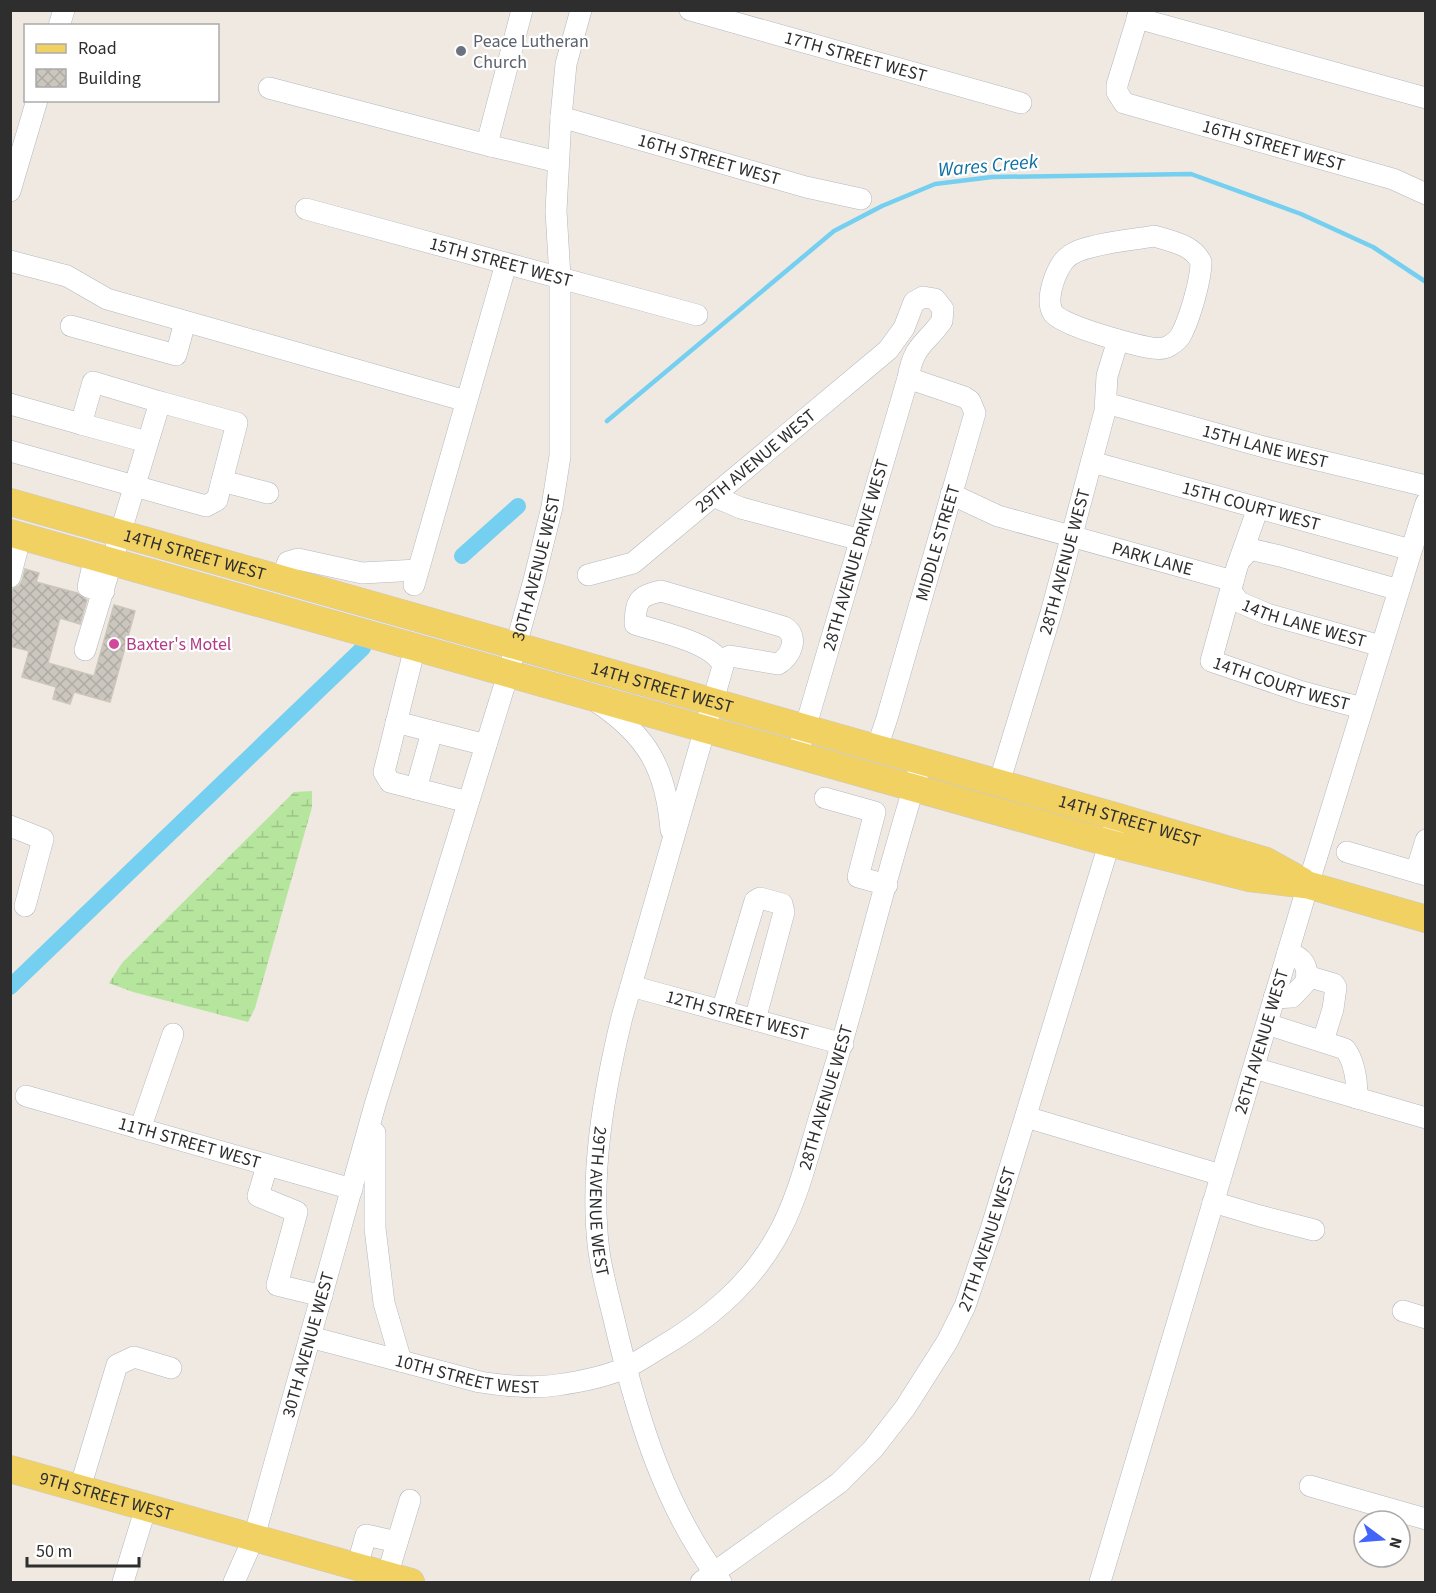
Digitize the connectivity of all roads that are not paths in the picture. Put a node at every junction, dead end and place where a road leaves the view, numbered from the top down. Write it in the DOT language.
graph roads {
  1 [pos="522,10"];
  2 [pos="580,10"];
  3 [pos="690,10"];
  4 [pos="1138,14"];
  5 [pos="269,88"];
  6 [pos="1425,98"];
  7 [pos="36,102"];
  8 [pos="1021,103"];
  9 [pos="561,117"];
  10 [pos="491,146"];
  11 [pos="558,162"];
  12 [pos="10,191"];
  13 [pos="1425,194"];
  14 [pos="861,199"];
  15 [pos="306,209"];
  16 [pos="10,261"];
  17 [pos="506,264"];
  18 [pos="560,277"];
  19 [pos="697,315"];
  20 [pos="186,322"];
  21 [pos="71,326"];
  22 [pos="1118,340"];
  23 [pos="895,343"];
  24 [pos="915,354"];
  25 [pos="908,378"];
  26 [pos="466,401"];
  27 [pos="160,402"];
  28 [pos="1106,403"];
  29 [pos="10,404"];
  30 [pos="81,424"];
  31 [pos="147,442"];
  32 [pos="10,451"];
  33 [pos="1092,462"];
  34 [pos="222,481"];
  35 [pos="134,485"];
  36 [pos="1425,486"];
  37 [pos="268,494"];
  38 [pos="951,494"];
  39 [pos="713,496"];
  40 [pos="10,502"];
  41 [pos="1425,503"];
  42 [pos="1258,508"];
  43 [pos="119,533"];
  44 [pos="16,534"];
  45 [pos="1071,537"];
  46 [pos="861,540"];
  47 [pos="1411,550"];
  48 [pos="1242,558"];
  49 [pos="104,559"];
  50 [pos="11,569"];
  51 [pos="360,572"];
  52 [pos="588,575"];
  53 [pos="281,579"];
  54 [pos="1233,587"];
  55 [pos="1399,590"];
  56 [pos="345,597"];
  57 [pos="515,646"];
  58 [pos="1382,646"];
  59 [pos="415,647"];
  60 [pos="85,650"];
  61 [pos="721,660"];
  62 [pos="507,674"];
  63 [pos="589,697"];
  64 [pos="714,702"];
  65 [pos="1362,708"];
  66 [pos="396,722"];
  67 [pos="805,728"];
  68 [pos="705,729"];
  69 [pos="432,732"];
  70 [pos="486,745"];
  71 [pos="877,748"];
  72 [pos="797,756"];
  73 [pos="922,761"];
  74 [pos="999,783"];
  75 [pos="913,788"];
  76 [pos="416,789"];
  77 [pos="825,798"];
  78 [pos="468,802"];
  79 [pos="1118,816"];
  80 [pos="10,826"];
  81 [pos="1425,840"];
  82 [pos="672,842"];
  83 [pos="1109,843"];
  84 [pos="1347,852"];
  85 [pos="1421,873"];
  86 [pos="887,885"];
  87 [pos="1308,885"];
  88 [pos="25,906"];
  89 [pos="1425,919"];
  90 [pos="1288,952"];
  91 [pos="1307,976"];
  92 [pos="631,986"];
  93 [pos="1283,998"];
  94 [pos="722,1011"];
  95 [pos="755,1020"];
  96 [pos="1275,1026"];
  97 [pos="173,1034"];
  98 [pos="1323,1041"];
  99 [pos="843,1044"];
  100 [pos="1254,1068"];
  101 [pos="26,1096"];
  102 [pos="1357,1098"];
  103 [pos="375,1105"];
  104 [pos="1026,1117"];
  105 [pos="1425,1118"];
  106 [pos="140,1129"];
  107 [pos="267,1166"];
  108 [pos="1221,1175"];
  109 [pos="352,1189"];
  110 [pos="1213,1202"];
  111 [pos="1314,1230"];
  112 [pos="322,1296"];
  113 [pos="1403,1311"];
  114 [pos="1425,1318"];
  115 [pos="310,1337"];
  116 [pos="401,1361"];
  117 [pos="171,1368"];
  118 [pos="626,1368"];
  119 [pos="10,1468"];
  120 [pos="1310,1486"];
  121 [pos="80,1488"];
  122 [pos="410,1500"];
  123 [pos="146,1508"];
  124 [pos="1425,1519"];
  125 [pos="254,1537"];
  126 [pos="397,1542"];
  127 [pos="357,1567"];
  128 [pos="399,1579"];
  129 [pos="712,1579"];
  130 [pos="123,1582"];
  131 [pos="234,1582"];
  132 [pos="1100,1582"];
  1 -- 10 [label="street"];
  2 -- 9 [label="street, 30TH AVENUE WEST"];
  3 -- 8 [label="street, 17TH STREET WEST"];
  4 -- 6 [label="street"];
  4 -- 13 [label="street, 16TH STREET WEST"];
  5 -- 10 [label="street"];
  7 -- 12 [label="street"];
  9 -- 11 [label="street, 30TH AVENUE WEST"];
  9 -- 14 [label="street, 16TH STREET WEST"];
  10 -- 11 [label="street"];
  11 -- 18 [label="street, 30TH AVENUE WEST"];
  15 -- 17 [label="street, 15TH STREET WEST"];
  16 -- 20 [label="street"];
  17 -- 18 [label="street, 15TH STREET WEST"];
  17 -- 26 [label="street"];
  18 -- 19 [label="street, 15TH STREET WEST"];
  18 -- 57 [label="street, 30TH AVENUE WEST"];
  20 -- 21 [label="street"];
  20 -- 26 [label="street"];
  22 -- 22 [label="street"];
  22 -- 28 [label="street, 28TH AVENUE WEST"];
  23 -- 24 [label="street"];
  23 -- 24 [label="street"];
  23 -- 39 [label="street, 29TH AVENUE WEST"];
  24 -- 25 [label="street, 28TH AVENUE DRIVE WEST"];
  25 -- 38 [label="street, MIDDLE STREET"];
  25 -- 46 [label="street, 28TH AVENUE DRIVE WEST"];
  26 -- 51 [label="street"];
  27 -- 30 [label="street"];
  27 -- 31 [label="street"];
  27 -- 34 [label="street"];
  28 -- 33 [label="street, 28TH AVENUE WEST"];
  28 -- 36 [label="street, 15TH LANE WEST"];
  29 -- 30 [label="street"];
  30 -- 31 [label="street"];
  31 -- 35 [label="street"];
  32 -- 35 [label="street"];
  33 -- 42 [label="street, 15TH COURT WEST"];
  33 -- 45 [label="street, 28TH AVENUE WEST"];
  34 -- 35 [label="street"];
  34 -- 37 [label="street"];
  35 -- 43 [label="street"];
  38 -- 45 [label="street, PARK LANE"];
  38 -- 71 [label="street, MIDDLE STREET"];
  39 -- 46 [label="street"];
  39 -- 52 [label="street, 29TH AVENUE WEST"];
  40 -- 43 [label="main road, 14TH STREET WEST"];
  41 -- 47 [label="street, 26TH AVENUE WEST"];
  42 -- 47 [label="street, 15TH COURT WEST"];
  42 -- 48 [label="street"];
  43 -- 49 [label="street"];
  43 -- 53 [label="main road, 14TH STREET WEST"];
  44 -- 49 [label="main road, 14TH STREET WEST"];
  44 -- 50 [label="street"];
  45 -- 54 [label="street, PARK LANE"];
  45 -- 74 [label="street, 28TH AVENUE WEST"];
  46 -- 67 [label="street, 28TH AVENUE DRIVE WEST"];
  47 -- 55 [label="street, 26TH AVENUE WEST"];
  48 -- 54 [label="street"];
  48 -- 55 [label="street"];
  49 -- 59 [label="main road, 14TH STREET WEST"];
  49 -- 60 [label="street"];
  51 -- 53 [label="street"];
  51 -- 56 [label="street"];
  53 -- 56 [label="main road, 14TH STREET WEST"];
  54 -- 58 [label="street, 14TH LANE WEST"];
  54 -- 65 [label="street, 14TH COURT WEST"];
  55 -- 58 [label="street, 26TH AVENUE WEST"];
  56 -- 57 [label="main road, 14TH STREET WEST"];
  57 -- 62 [label="street, 30TH AVENUE WEST"];
  57 -- 64 [label="main road, 14TH STREET WEST"];
  58 -- 65 [label="street, 26TH AVENUE WEST"];
  59 -- 62 [label="main road, 14TH STREET WEST"];
  59 -- 66 [label="street"];
  61 -- 61 [label="street"];
  61 -- 64 [label="street, 29TH AVENUE WEST"];
  62 -- 63 [label="main road, 14TH STREET WEST"];
  62 -- 70 [label="street, 30TH AVENUE WEST"];
  63 -- 68 [label="main road, 14TH STREET WEST"];
  63 -- 82 [label="street"];
  64 -- 67 [label="main road, 14TH STREET WEST"];
  64 -- 68 [label="street, 29TH AVENUE WEST"];
  65 -- 87 [label="street, 26TH AVENUE WEST"];
  66 -- 69 [label="street"];
  66 -- 76 [label="street"];
  67 -- 71 [label="main road, 14TH STREET WEST"];
  67 -- 72 [label="street, 28TH AVENUE DRIVE WEST"];
  68 -- 72 [label="main road, 14TH STREET WEST"];
  68 -- 82 [label="street, 29TH AVENUE WEST"];
  69 -- 70 [label="street"];
  69 -- 76 [label="street"];
  70 -- 78 [label="street, 30TH AVENUE WEST"];
  71 -- 73 [label="main road, 14TH STREET WEST"];
  72 -- 75 [label="main road, 14TH STREET WEST"];
  73 -- 74 [label="main road, 14TH STREET WEST"];
  73 -- 75 [label="street, 28TH AVENUE WEST"];
  74 -- 79 [label="main road, 14TH STREET WEST"];
  75 -- 83 [label="main road, 14TH STREET WEST"];
  75 -- 86 [label="street, 28TH AVENUE WEST"];
  76 -- 78 [label="street"];
  77 -- 86 [label="street"];
  78 -- 103 [label="street, 30TH AVENUE WEST"];
  79 -- 83 [label="street, 27TH AVENUE WEST"];
  79 -- 87 [label="main road, 14TH STREET WEST"];
  80 -- 88 [label="street"];
  81 -- 85 [label="street"];
  82 -- 92 [label="street, 29TH AVENUE WEST"];
  83 -- 87 [label="main road, 14TH STREET WEST"];
  83 -- 104 [label="street, 27TH AVENUE WEST"];
  84 -- 85 [label="street"];
  86 -- 99 [label="street, 28TH AVENUE WEST"];
  87 -- 89 [label="main road, 14TH STREET WEST"];
  87 -- 90 [label="street, 26TH AVENUE WEST"];
  90 -- 91 [label="street"];
  90 -- 93 [label="street, 26TH AVENUE WEST"];
  91 -- 93 [label="street"];
  91 -- 98 [label="street"];
  92 -- 94 [label="street, 12TH STREET WEST"];
  92 -- 118 [label="street, 29TH AVENUE WEST"];
  93 -- 96 [label="street, 26TH AVENUE WEST"];
  94 -- 95 [label="street, 12TH STREET WEST"];
  94 -- 95 [label="street"];
  95 -- 99 [label="street, 12TH STREET WEST"];
  96 -- 98 [label="street"];
  96 -- 100 [label="street, 26TH AVENUE WEST"];
  97 -- 106 [label="street"];
  98 -- 102 [label="street"];
  99 -- 118 [label="street, 28TH AVENUE WEST"];
  100 -- 102 [label="street"];
  100 -- 108 [label="street, 26TH AVENUE WEST"];
  101 -- 106 [label="street, 11TH STREET WEST"];
  102 -- 105 [label="street"];
  103 -- 109 [label="street, 30TH AVENUE WEST"];
  103 -- 116 [label="street, 30TH AVENUE WEST"];
  104 -- 108 [label="street"];
  104 -- 129 [label="street, 27TH AVENUE WEST"];
  106 -- 107 [label="street, 11TH STREET WEST"];
  107 -- 109 [label="street, 11TH STREET WEST"];
  107 -- 112 [label="street"];
  108 -- 110 [label="street, 26TH AVENUE WEST"];
  109 -- 112 [label="street, 30TH AVENUE WEST"];
  110 -- 111 [label="street"];
  110 -- 132 [label="street, 26TH AVENUE WEST"];
  112 -- 115 [label="street, 30TH AVENUE WEST"];
  113 -- 114 [label="street"];
  115 -- 116 [label="street, 10TH STREET WEST"];
  115 -- 125 [label="street, 30TH AVENUE WEST"];
  116 -- 118 [label="street, 10TH STREET WEST"];
  117 -- 121 [label="street"];
  118 -- 129 [label="street, 29TH AVENUE WEST"];
  119 -- 121 [label="main road, 9TH STREET WEST"];
  120 -- 124 [label="street"];
  121 -- 123 [label="main road, 9TH STREET WEST"];
  122 -- 126 [label="street"];
  123 -- 125 [label="main road, 9TH STREET WEST"];
  123 -- 130 [label="street"];
  125 -- 127 [label="main road, 9TH STREET WEST"];
  125 -- 131 [label="street, 30TH AVENUE WEST"];
  126 -- 127 [label="street"];
  126 -- 128 [label="street"];
  127 -- 128 [label="main road, 9TH STREET WEST"];
}
